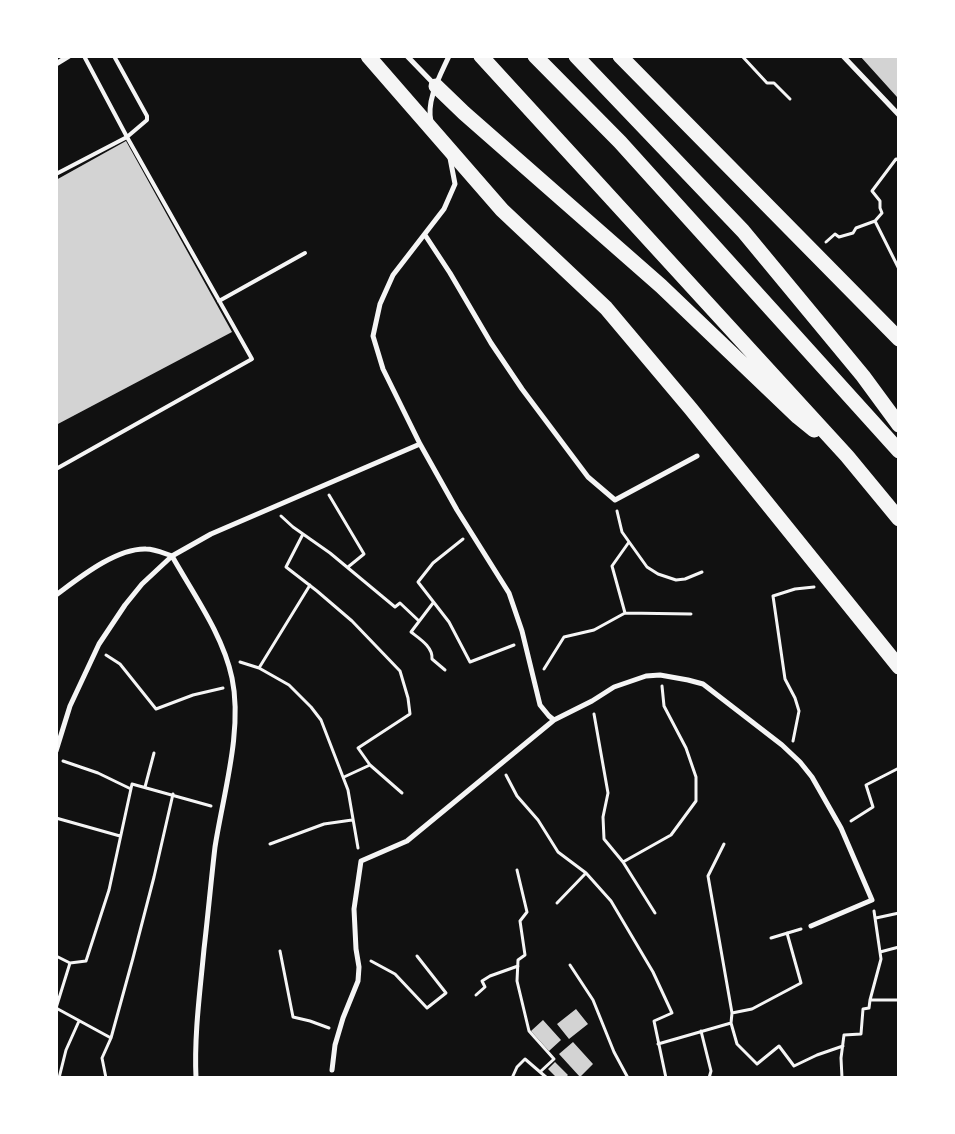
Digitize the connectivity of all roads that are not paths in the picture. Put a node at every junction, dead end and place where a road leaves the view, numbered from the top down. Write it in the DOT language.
graph roads {
  1 [pos="69,56"];
  2 [pos="84,56"];
  3 [pos="114,56"];
  4 [pos="368,56"];
  5 [pos="407,56"];
  6 [pos="449,56"];
  7 [pos="535,56"];
  8 [pos="576,56"];
  9 [pos="620,56"];
  10 [pos="843,56"];
  11 [pos="486,61"];
  12 [pos="56,64"];
  13 [pos="436,86"];
  14 [pos="899,115"];
  15 [pos="127,137"];
  16 [pos="56,174"];
  17 [pos="425,235"];
  18 [pos="306,253"];
  19 [pos="219,301"];
  20 [pos="899,339"];
  21 [pos="899,425"];
  22 [pos="420,444"];
  23 [pos="899,451"];
  24 [pos="697,456"];
  25 [pos="847,456"];
  26 [pos="56,469"];
  27 [pos="899,518"];
  28 [pos="172,556"];
  29 [pos="56,594"];
  30 [pos="899,667"];
  31 [pos="554,720"];
  32 [pos="56,751"];
  33 [pos="811,926"];
  34 [pos="332,1070"];
  35 [pos="196,1078"];
  1 -- 12 [label="street"];
  2 -- 15 [label="lane"];
  3 -- 15 [label="lane"];
  4 -- 30 [label="highway"];
  5 -- 13 [label="street"];
  6 -- 13 [label="street"];
  7 -- 23 [label="highway"];
  8 -- 21 [label="highway"];
  9 -- 20 [label="highway"];
  10 -- 14 [label="street"];
  11 -- 25 [label="highway"];
  13 -- 17 [label="street"];
  13 -- 25 [label="highway"];
  15 -- 16 [label="lane"];
  15 -- 19 [label="lane"];
  17 -- 22 [label="street"];
  17 -- 24 [label="street"];
  18 -- 19 [label="lane"];
  19 -- 26 [label="lane"];
  22 -- 28 [label="street"];
  22 -- 31 [label="street"];
  25 -- 27 [label="highway"];
  28 -- 29 [label="street"];
  28 -- 32 [label="street"];
  28 -- 35 [label="street"];
  31 -- 33 [label="street"];
  31 -- 34 [label="street"];
}
